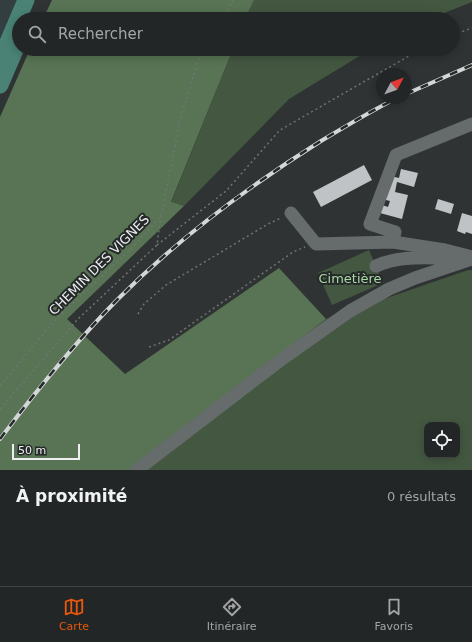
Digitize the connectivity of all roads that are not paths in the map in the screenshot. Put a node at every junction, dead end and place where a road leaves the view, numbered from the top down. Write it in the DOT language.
graph roads {
  1 [pos="26,0"];
  2 [pos="36,0"];
  3 [pos="21,12"];
  4 [pos="31,12"];
  5 [pos="12,36"];
  6 [pos="12,47"];
  7 [pos="4,56"];
  8 [pos="0,85"];
  9 [pos="472,124"];
  10 [pos="291,213"];
  11 [pos="393,242"];
  12 [pos="472,258"];
  13 [pos="376,266"];
  14 [pos="137,470"];
  1 -- 3 [label="main road"];
  2 -- 4 [label="main road"];
  5 -- 7 [label="main road"];
  6 -- 7 [label="main road"];
  7 -- 8 [label="main road"];
  9 -- 11 [label="street"];
  10 -- 11 [label="street"];
  11 -- 12 [label="street"];
  12 -- 13 [label="street"];
  12 -- 14 [label="street"];
}
